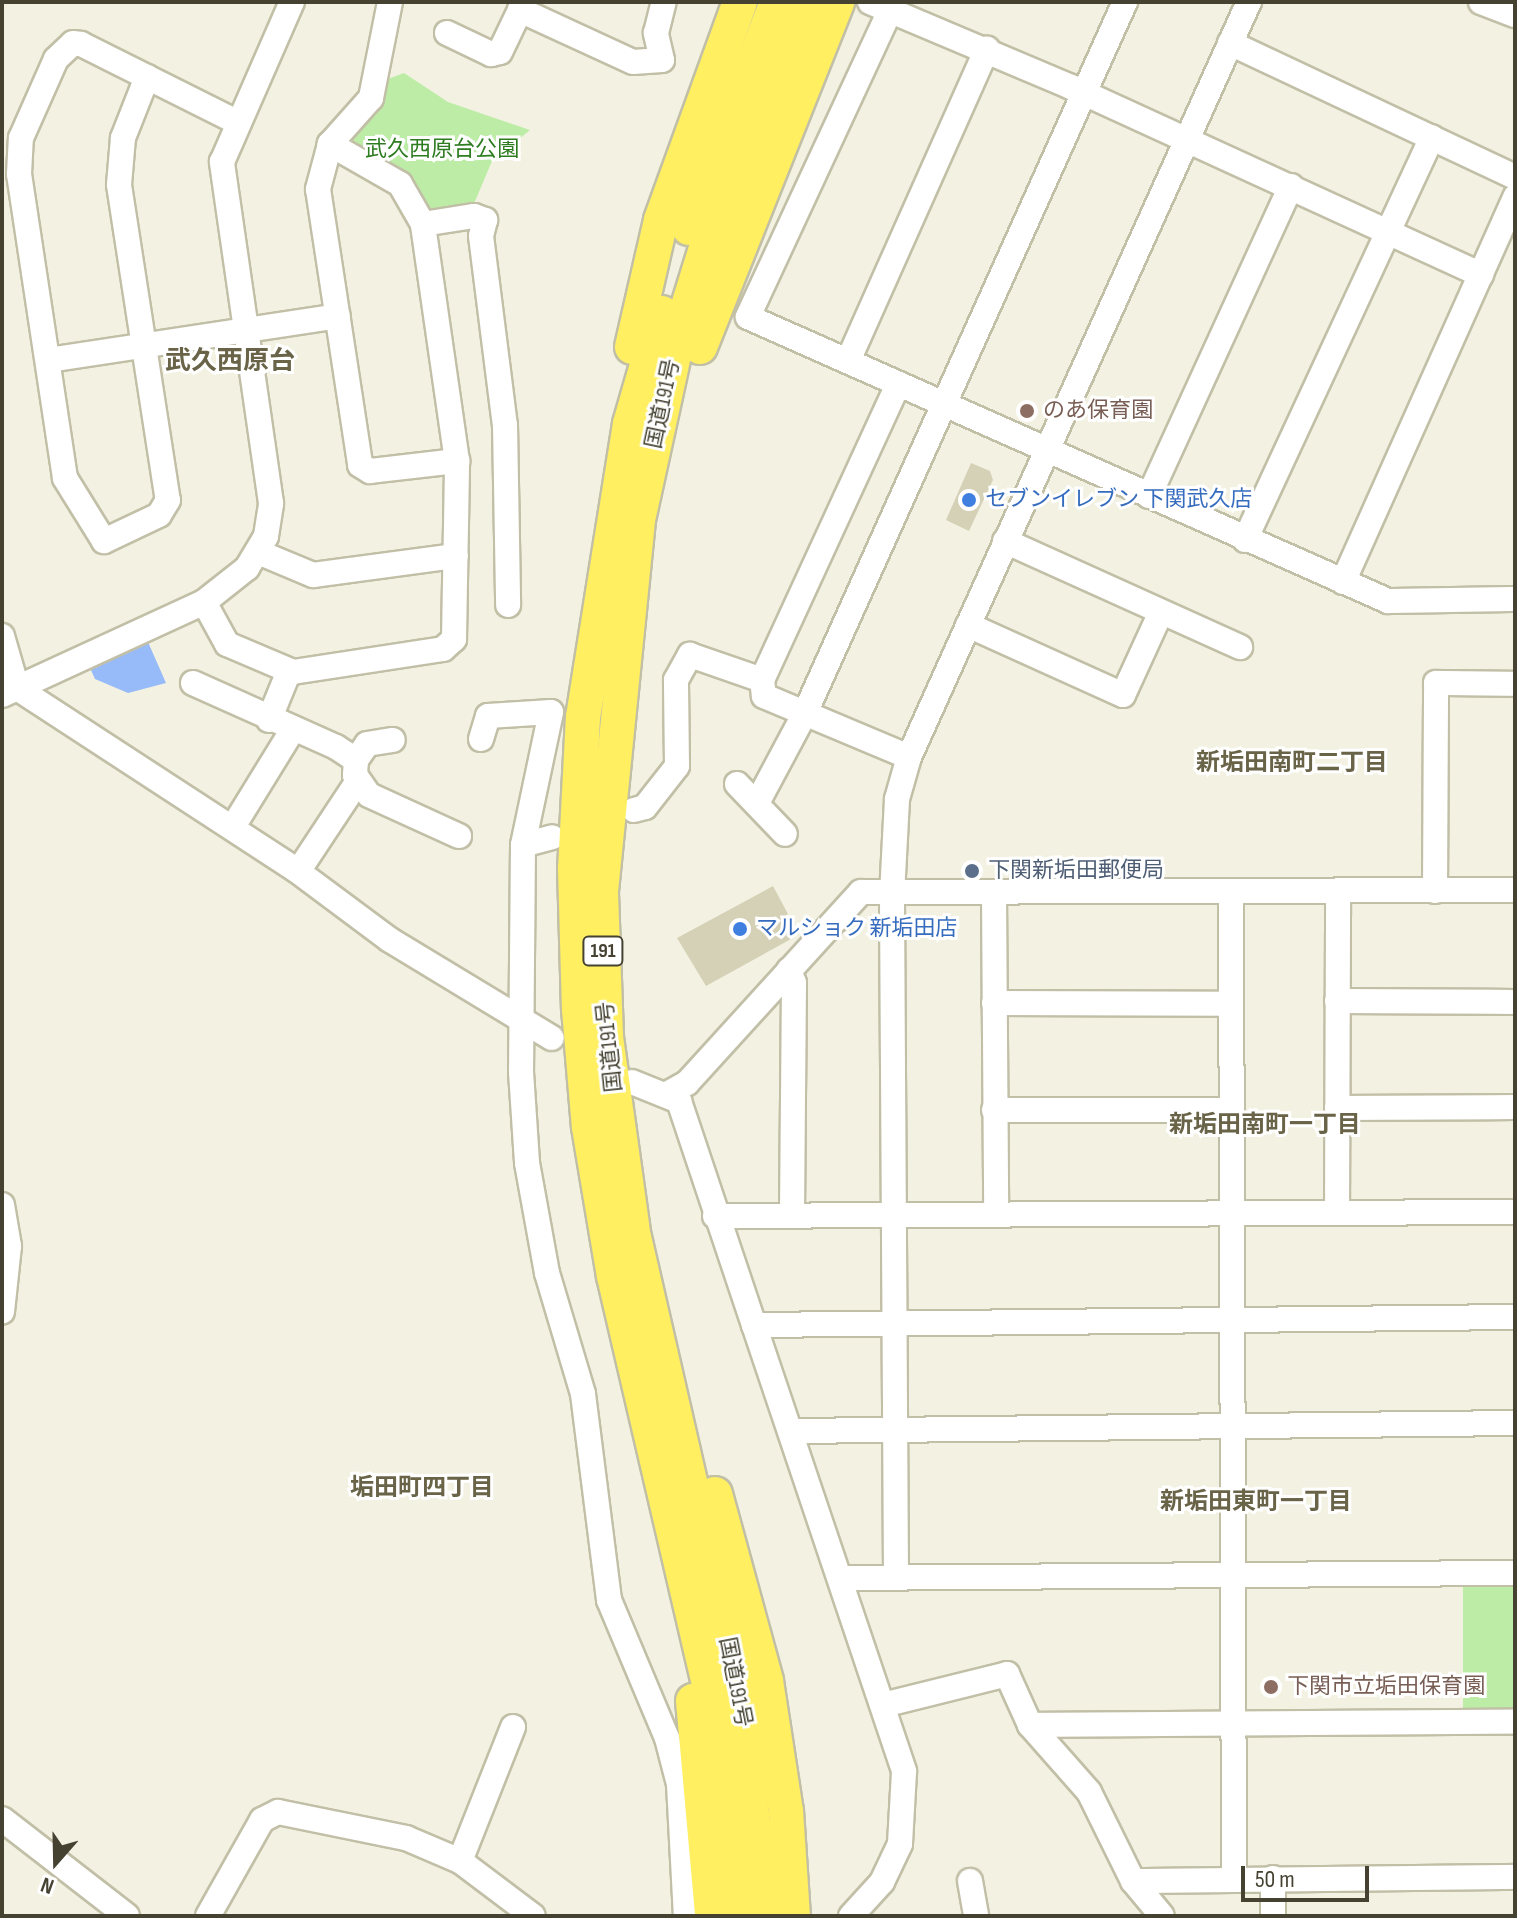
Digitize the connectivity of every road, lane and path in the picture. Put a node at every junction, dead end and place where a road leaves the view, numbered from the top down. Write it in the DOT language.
graph roads {
  1 [pos="292,2"];
  2 [pos="390,2"];
  3 [pos="664,2"];
  4 [pos="740,2"];
  5 [pos="777,2"];
  6 [pos="807,2"];
  7 [pos="837,2"];
  8 [pos="1125,2"];
  9 [pos="1249,2"];
  10 [pos="1481,2"];
  11 [pos="884,4"];
  12 [pos="522,6"];
  13 [pos="1515,15"];
  14 [pos="447,33"];
  15 [pos="1230,43"];
  16 [pos="987,49"];
  17 [pos="147,77"];
  18 [pos="1084,94"];
  19 [pos="235,121"];
  20 [pos="1432,137"];
  21 [pos="1187,139"];
  22 [pos="330,144"];
  23 [pos="1515,177"];
  24 [pos="1291,186"];
  25 [pos="1515,197"];
  26 [pos="423,224"];
  27 [pos="1386,230"];
  28 [pos="1481,275"];
  29 [pos="338,316"];
  30 [pos="246,330"];
  31 [pos="145,345"];
  32 [pos="48,360"];
  33 [pos="848,361"];
  34 [pos="898,384"];
  35 [pos="944,405"];
  36 [pos="1046,450"];
  37 [pos="457,461"];
  38 [pos="647,476"];
  39 [pos="1149,496"];
  40 [pos="1245,540"];
  41 [pos="1005,541"];
  42 [pos="258,552"];
  43 [pos="456,556"];
  44 [pos="1343,582"];
  45 [pos="1515,599"];
  46 [pos="204,602"];
  47 [pos="508,605"];
  48 [pos="1161,612"];
  49 [pos="968,625"];
  50 [pos="2,636"];
  51 [pos="1240,647"];
  52 [pos="592,648"];
  53 [pos="289,671"];
  54 [pos="762,680"];
  55 [pos="193,683"];
  56 [pos="1515,684"];
  57 [pos="10,691"];
  58 [pos="805,713"];
  59 [pos="269,720"];
  60 [pos="291,736"];
  61 [pos="481,739"];
  62 [pos="393,740"];
  63 [pos="909,757"];
  64 [pos="357,770"];
  65 [pos="737,784"];
  66 [pos="757,803"];
  67 [pos="634,810"];
  68 [pos="239,817"];
  69 [pos="785,834"];
  70 [pos="459,836"];
  71 [pos="552,837"];
  72 [pos="523,845"];
  73 [pos="305,861"];
  74 [pos="1515,890"];
  75 [pos="1435,891"];
  76 [pos="1338,892"];
  77 [pos="1231,893"];
  78 [pos="994,894"];
  79 [pos="892,895"];
  80 [pos="789,970"];
  81 [pos="1337,1001"];
  82 [pos="1515,1002"];
  83 [pos="994,1003"];
  84 [pos="1231,1004"];
  85 [pos="525,1023"];
  86 [pos="552,1038"];
  87 [pos="632,1082"];
  88 [pos="667,1094"];
  89 [pos="1515,1107"];
  90 [pos="1337,1108"];
  91 [pos="994,1110"];
  92 [pos="1232,1110"];
  93 [pos="2,1205"];
  94 [pos="1337,1212"];
  95 [pos="1515,1212"];
  96 [pos="996,1214"];
  97 [pos="1232,1214"];
  98 [pos="894,1215"];
  99 [pos="715,1216"];
  100 [pos="792,1216"];
  101 [pos="634,1239"];
  102 [pos="2,1312"];
  103 [pos="1234,1317"];
  104 [pos="1515,1317"];
  105 [pos="898,1319"];
  106 [pos="754,1325"];
  107 [pos="1515,1423"];
  108 [pos="1233,1424"];
  109 [pos="897,1426"];
  110 [pos="791,1431"];
  111 [pos="654,1452"];
  112 [pos="1515,1573"];
  113 [pos="896,1575"];
  114 [pos="1233,1575"];
  115 [pos="842,1578"];
  116 [pos="883,1705"];
  117 [pos="1233,1722"];
  118 [pos="1515,1722"];
  119 [pos="1030,1725"];
  120 [pos="513,1727"];
  121 [pos="2,1819"];
  122 [pos="460,1861"];
  123 [pos="1515,1877"];
  124 [pos="1234,1878"];
  125 [pos="1273,1878"];
  126 [pos="970,1881"];
  127 [pos="1133,1881"];
  128 [pos="860,1913"];
  129 [pos="127,1916"];
  130 [pos="208,1916"];
  131 [pos="533,1916"];
  132 [pos="686,1916"];
  133 [pos="712,1916"];
  134 [pos="739,1916"];
  135 [pos="764,1916"];
  136 [pos="793,1916"];
  137 [pos="976,1916"];
  138 [pos="1162,1916"];
  139 [pos="1273,1916"];
  1 -- 19 [label="street"];
  2 -- 22 [label="street"];
  3 -- 12 [label="street"];
  4 -- 52 [label="highway"];
  5 -- 52 [label="highway, 国道191号 / 191"];
  6 -- 38 [label="highway, 国道191号 / 191"];
  7 -- 38 [label="highway"];
  8 -- 18 [label="street"];
  9 -- 15 [label="street"];
  10 -- 13 [label="street"];
  11 -- 16 [label="street"];
  11 -- 33 [label="street"];
  12 -- 14 [label="street"];
  15 -- 20 [label="street"];
  15 -- 21 [label="street"];
  16 -- 18 [label="street"];
  16 -- 33 [label="street"];
  17 -- 19 [label="street"];
  17 -- 31 [label="street"];
  17 -- 32 [label="street"];
  18 -- 21 [label="street"];
  18 -- 35 [label="street"];
  19 -- 30 [label="street"];
  20 -- 23 [label="street"];
  20 -- 27 [label="street"];
  21 -- 24 [label="street"];
  21 -- 36 [label="street"];
  22 -- 26 [label="street"];
  22 -- 29 [label="street"];
  24 -- 27 [label="street"];
  24 -- 39 [label="street"];
  25 -- 28 [label="street"];
  26 -- 37 [label="street"];
  26 -- 47 [label="street"];
  27 -- 28 [label="street"];
  27 -- 40 [label="street"];
  28 -- 44 [label="street"];
  29 -- 30 [label="street"];
  29 -- 37 [label="street"];
  30 -- 31 [label="street"];
  30 -- 42 [label="street"];
  31 -- 32 [label="street"];
  31 -- 32 [label="street"];
  33 -- 34 [label="street"];
  34 -- 35 [label="street"];
  34 -- 54 [label="street"];
  35 -- 36 [label="street"];
  35 -- 58 [label="street"];
  36 -- 39 [label="street"];
  36 -- 41 [label="street"];
  37 -- 43 [label="street"];
  38 -- 101 [label="highway, 国道191号 / 191"];
  39 -- 40 [label="street"];
  40 -- 44 [label="street"];
  41 -- 48 [label="street"];
  41 -- 49 [label="street"];
  42 -- 43 [label="street"];
  42 -- 46 [label="street"];
  43 -- 53 [label="street"];
  44 -- 45 [label="street"];
  46 -- 53 [label="street"];
  46 -- 57 [label="street"];
  48 -- 49 [label="street"];
  48 -- 51 [label="street"];
  49 -- 63 [label="street"];
  50 -- 57 [label="street"];
  52 -- 111 [label="highway, 国道191号 / 191"];
  53 -- 59 [label="street"];
  54 -- 58 [label="street"];
  54 -- 67 [label="street"];
  55 -- 59 [label="street"];
  56 -- 75 [label="street"];
  57 -- 85 [label="street"];
  58 -- 63 [label="street"];
  58 -- 66 [label="street"];
  59 -- 60 [label="street"];
  60 -- 64 [label="street"];
  60 -- 68 [label="street"];
  61 -- 72 [label="street"];
  62 -- 64 [label="street"];
  63 -- 79 [label="street"];
  64 -- 70 [label="street"];
  64 -- 73 [label="street"];
  65 -- 66 [label="street"];
  66 -- 69 [label="street"];
  71 -- 72 [label="street"];
  72 -- 85 [label="street"];
  74 -- 75 [label="street"];
  75 -- 76 [label="street"];
  76 -- 77 [label="street"];
  76 -- 81 [label="street"];
  77 -- 78 [label="street"];
  77 -- 84 [label="street"];
  78 -- 79 [label="street"];
  78 -- 83 [label="street"];
  79 -- 80 [label="street"];
  79 -- 98 [label="street"];
  80 -- 88 [label="street"];
  80 -- 100 [label="street"];
  81 -- 82 [label="street"];
  81 -- 90 [label="street"];
  83 -- 84 [label="street"];
  83 -- 91 [label="street"];
  84 -- 92 [label="street"];
  85 -- 86 [label="street"];
  85 -- 132 [label="street"];
  87 -- 88 [label="street"];
  88 -- 99 [label="street"];
  89 -- 90 [label="street"];
  90 -- 94 [label="street"];
  91 -- 92 [label="street"];
  91 -- 96 [label="street"];
  92 -- 97 [label="street"];
  93 -- 102 [label="street"];
  94 -- 95 [label="street"];
  94 -- 97 [label="street"];
  96 -- 97 [label="street"];
  96 -- 98 [label="street"];
  97 -- 103 [label="street"];
  98 -- 100 [label="street"];
  98 -- 105 [label="street"];
  99 -- 100 [label="street"];
  99 -- 106 [label="street"];
  101 -- 135 [label="highway, 国道191号 / 191"];
  101 -- 136 [label="highway"];
  103 -- 104 [label="street"];
  103 -- 105 [label="street"];
  103 -- 108 [label="street"];
  105 -- 106 [label="street"];
  105 -- 109 [label="street"];
  106 -- 110 [label="street"];
  107 -- 108 [label="street"];
  108 -- 109 [label="street"];
  108 -- 114 [label="street"];
  109 -- 110 [label="street"];
  109 -- 113 [label="street"];
  110 -- 115 [label="street"];
  111 -- 133 [label="highway"];
  111 -- 134 [label="highway, 国道191号 / 191"];
  112 -- 114 [label="street"];
  113 -- 114 [label="street"];
  113 -- 115 [label="street"];
  114 -- 117 [label="street"];
  115 -- 116 [label="street"];
  116 -- 119 [label="street"];
  116 -- 128 [label="street"];
  117 -- 118 [label="street"];
  117 -- 119 [label="street"];
  117 -- 124 [label="street"];
  119 -- 127 [label="street"];
  120 -- 122 [label="street"];
  121 -- 129 [label="street"];
  122 -- 130 [label="street"];
  122 -- 131 [label="street"];
  123 -- 125 [label="street"];
  124 -- 125 [label="street"];
  124 -- 127 [label="street"];
  125 -- 139 [label="street"];
  126 -- 137 [label="street"];
  127 -- 138 [label="street"];
}
